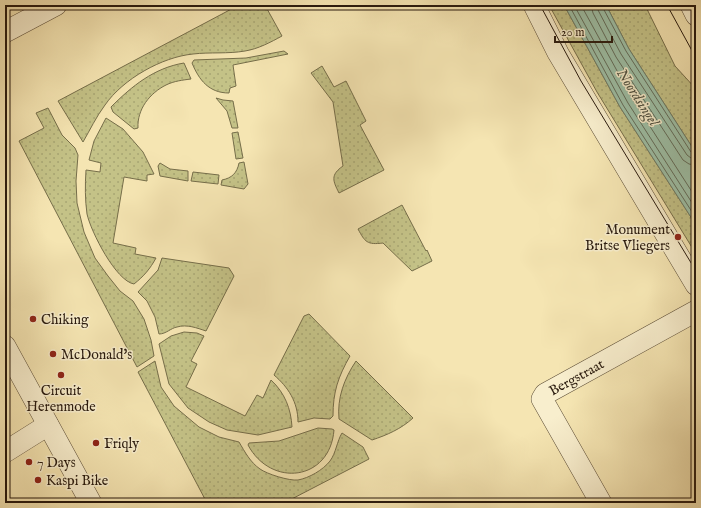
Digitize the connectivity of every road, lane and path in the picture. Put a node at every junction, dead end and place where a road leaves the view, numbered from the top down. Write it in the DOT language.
graph roads {
  1 [pos="56,5"];
  2 [pos="534,5"];
  3 [pos="691,5"];
  4 [pos="696,15"];
  5 [pos="5,32"];
  6 [pos="696,285"];
  7 [pos="696,311"];
  8 [pos="5,346"];
  9 [pos="48,425"];
  10 [pos="5,452"];
  11 [pos="91,503"];
  12 [pos="601,503"];
  1 -- 5 [label="street"];
  2 -- 6 [label="street"];
  3 -- 4 [label="street"];
  7 -- 12 [label="street, Bergstraat"];
  8 -- 9 [label="street"];
  9 -- 10 [label="street"];
  9 -- 11 [label="street"];
}
